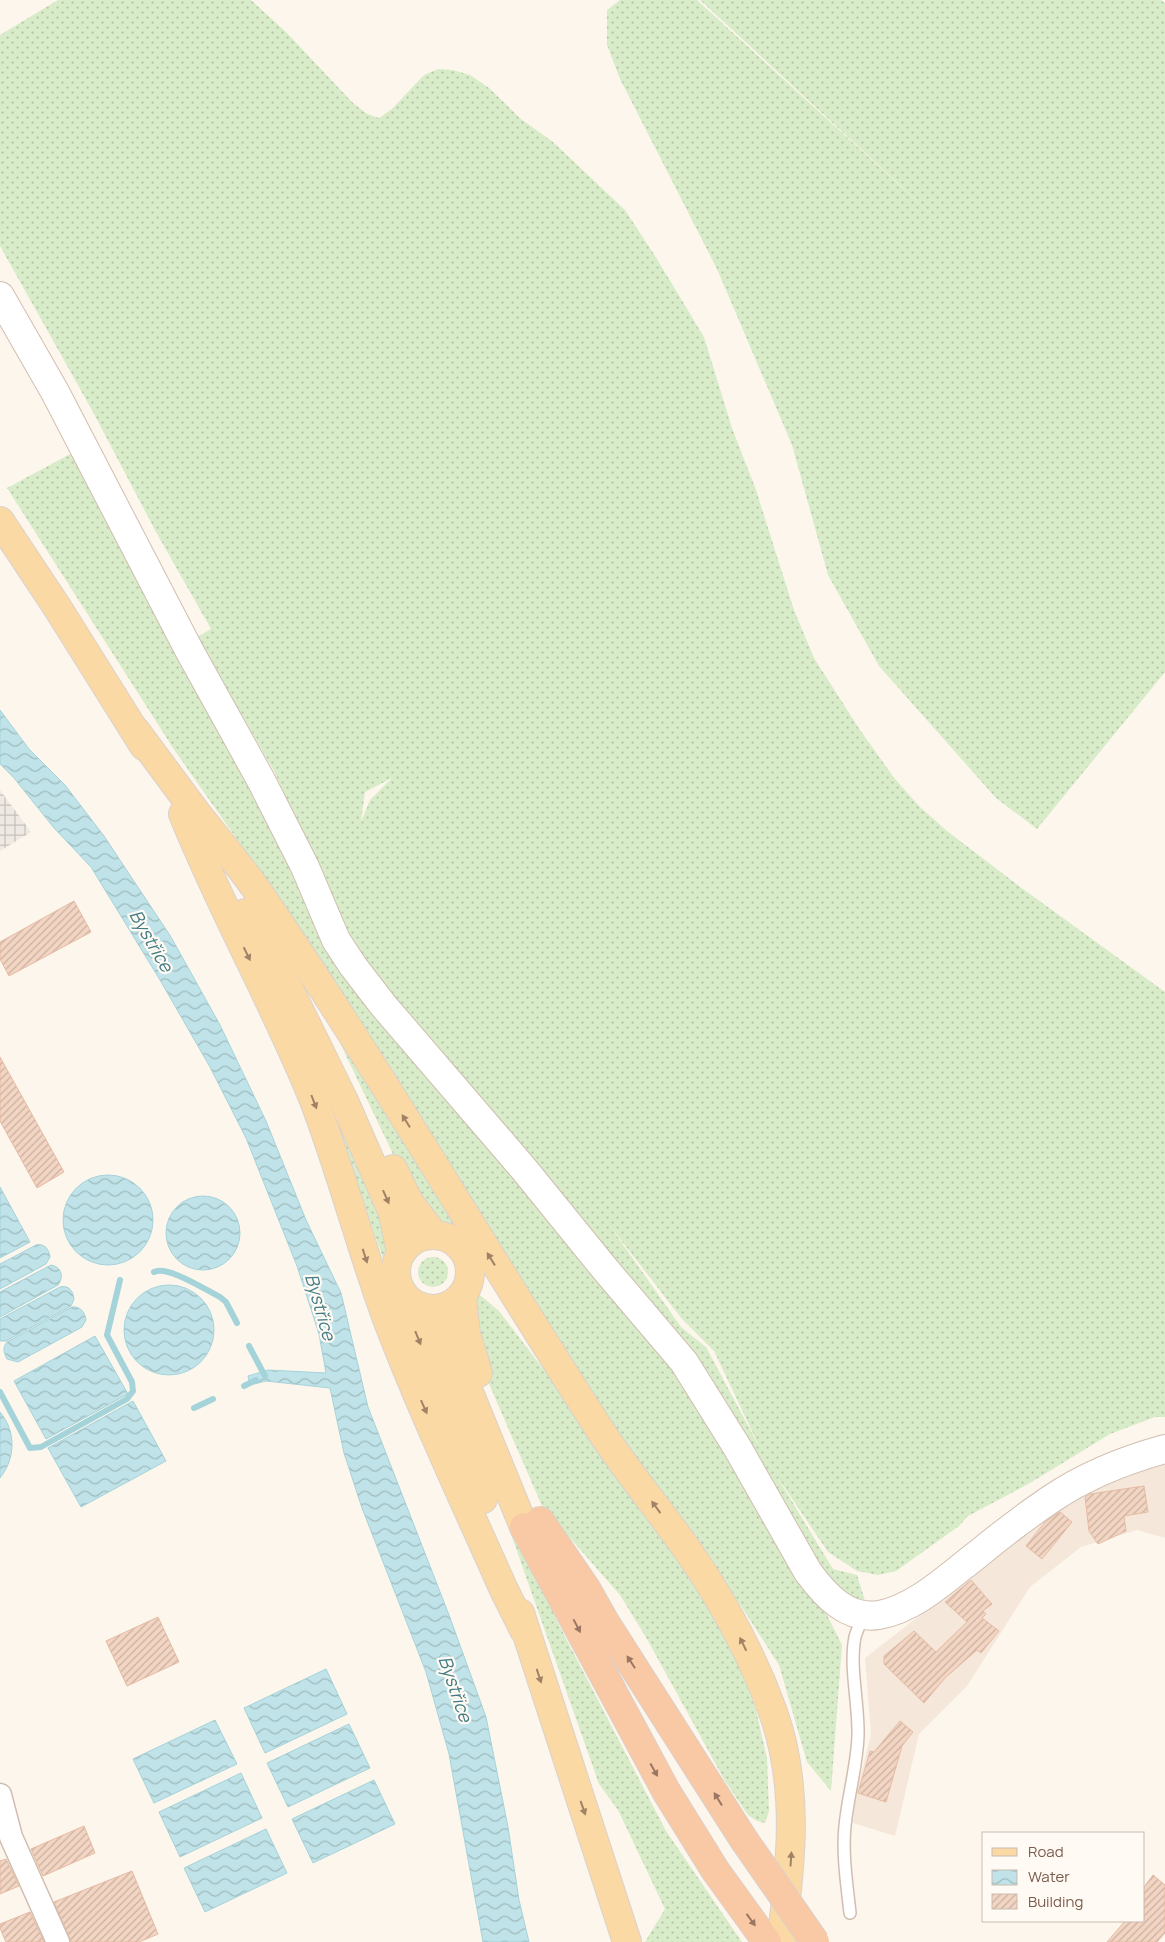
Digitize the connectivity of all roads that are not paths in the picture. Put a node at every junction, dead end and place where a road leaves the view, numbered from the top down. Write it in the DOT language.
graph roads {
  1 [pos="0,296"];
  2 [pos="0,521"];
  3 [pos="191,815"];
  4 [pos="434,1235"];
  5 [pos="401,1253"];
  6 [pos="466,1286"];
  7 [pos="412,1299"];
  8 [pos="602,1432"];
  9 [pos="1165,1449"];
  10 [pos="531,1521"];
  11 [pos="863,1615"];
  12 [pos="524,1630"];
  13 [pos="0,1796"];
  14 [pos="850,1913"];
  15 [pos="58,1942"];
  16 [pos="627,1942"];
  17 [pos="767,1942"];
  18 [pos="781,1942"];
  19 [pos="815,1942"];
  1 -- 11 [label="street"];
  2 -- 3 [label="main road"];
  3 -- 4 [label="main road"];
  3 -- 5 [label="main road, one-way"];
  8 -- 3 [label="main road, one-way"];
  3 -- 12 [label="main road, one-way"];
  4 -- 5 [label="main road"];
  4 -- 6 [label="main road"];
  5 -- 7 [label="main road"];
  6 -- 7 [label="main road"];
  6 -- 8 [label="main road"];
  6 -- 10 [label="main road"];
  7 -- 10 [label="main road"];
  7 -- 12 [label="main road, one-way"];
  18 -- 8 [label="main road, one-way"];
  9 -- 11 [label="street"];
  10 -- 17 [label="highway, one-way"];
  19 -- 10 [label="highway, one-way, bridge"];
  11 -- 14 [label="lane"];
  12 -- 16 [label="main road, one-way"];
  13 -- 15 [label="street"];
}
